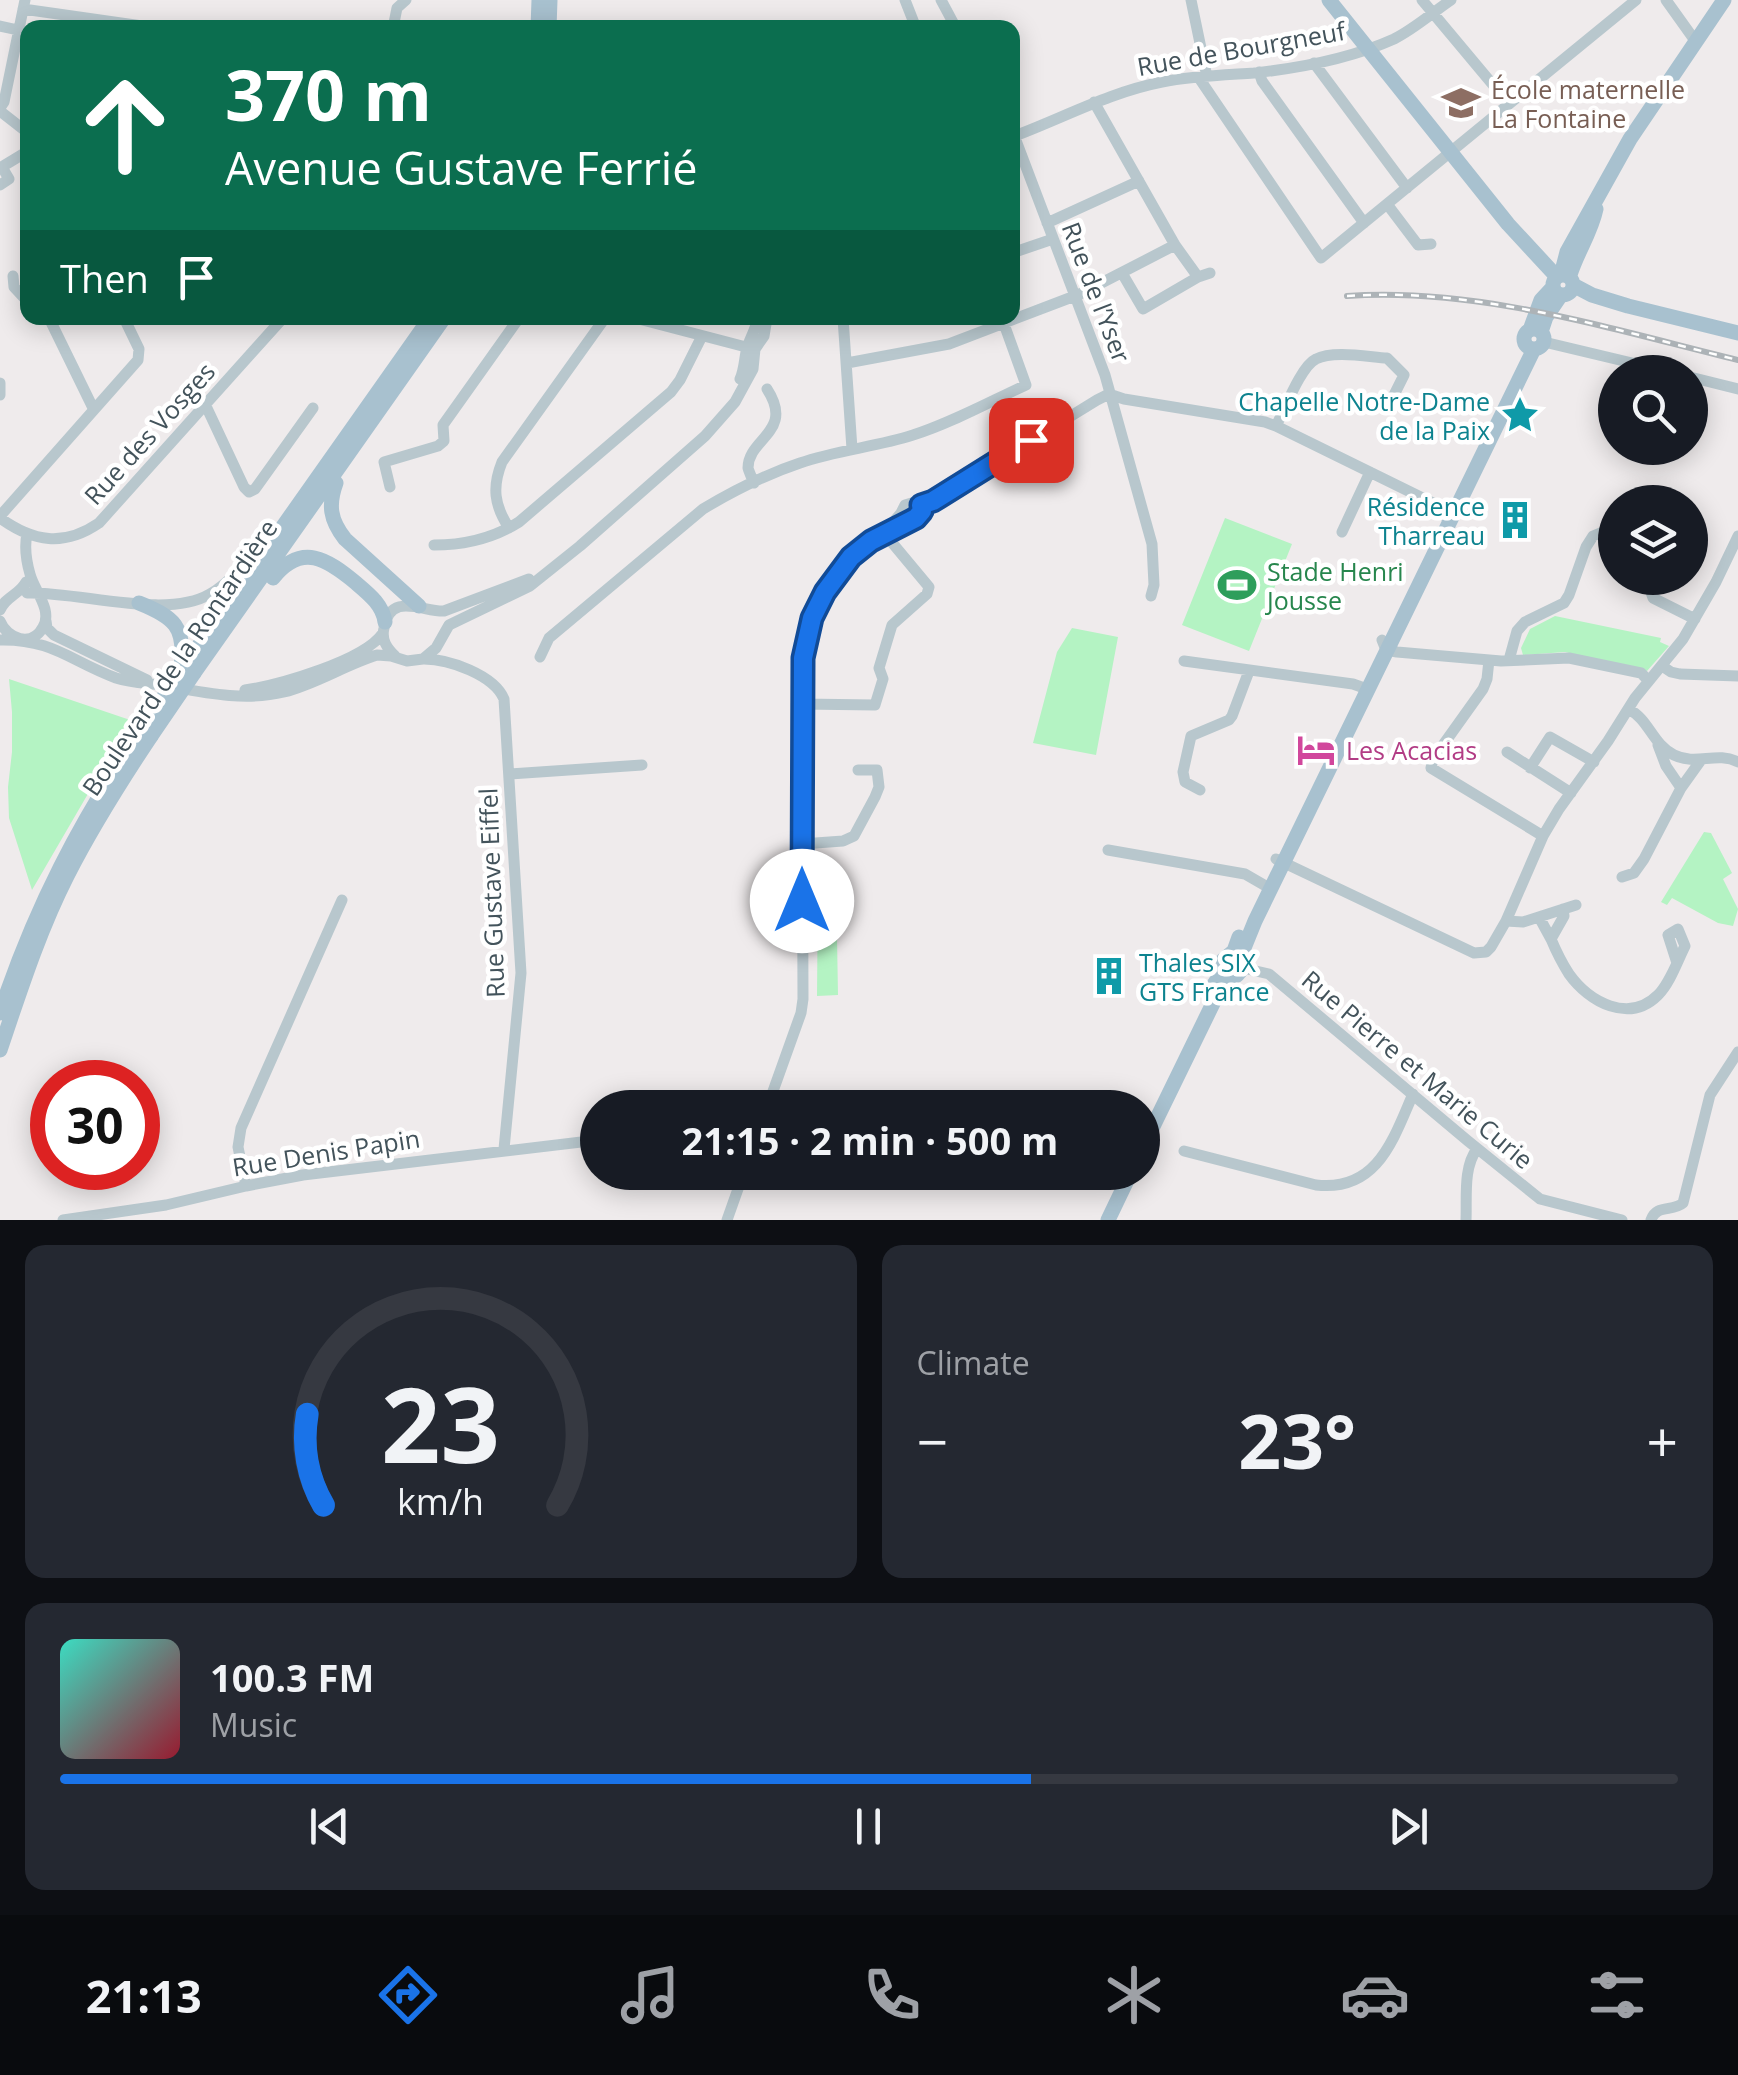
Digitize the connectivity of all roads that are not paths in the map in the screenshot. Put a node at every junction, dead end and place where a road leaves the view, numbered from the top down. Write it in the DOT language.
graph roads {
  1 [pos="1191,0"];
  2 [pos="1329,0"];
  3 [pos="1422,0"];
  4 [pos="1451,0"];
  5 [pos="1636,0"];
  6 [pos="1666,0"];
  7 [pos="1724,0"];
  8 [pos="24,4"];
  9 [pos="71,8"];
  10 [pos="1432,13"];
  11 [pos="20,21"];
  12 [pos="0,26"];
  13 [pos="18,30"];
  14 [pos="1696,42"];
  15 [pos="1366,48"];
  16 [pos="1314,63"];
  17 [pos="1259,72"];
  18 [pos="1203,77"];
  19 [pos="1094,102"];
  20 [pos="1509,104"];
  21 [pos="0,110"];
  22 [pos="20,126"];
  23 [pos="1020,132"];
  24 [pos="1451,152"];
  25 [pos="1020,153"];
  26 [pos="1,168"];
  27 [pos="1139,182"];
  28 [pos="0,185"];
  29 [pos="1407,188"];
  30 [pos="1598,200"];
  31 [pos="1387,204"];
  32 [pos="1047,223"];
  33 [pos="1364,223"];
  34 [pos="1054,239"];
  35 [pos="1175,244"];
  36 [pos="1432,244"];
  37 [pos="1526,245"];
  38 [pos="1020,250"];
  39 [pos="1567,252"];
  40 [pos="1541,259"];
  41 [pos="1122,273"];
  42 [pos="14,276"];
  43 [pos="1562,284"];
  44 [pos="20,294"];
  45 [pos="1075,296"];
  46 [pos="1020,318"];
  47 [pos="54,325"];
  48 [pos="127,325"];
  49 [pos="277,325"];
  50 [pos="425,325"];
  51 [pos="439,325"];
  52 [pos="514,325"];
  53 [pos="600,325"];
  54 [pos="661,325"];
  55 [pos="756,325"];
  56 [pos="766,325"];
  57 [pos="844,325"];
  58 [pos="1001,325"];
  59 [pos="1004,325"];
  60 [pos="1738,333"];
  61 [pos="702,336"];
  62 [pos="1535,340"];
  63 [pos="748,349"];
  64 [pos="1598,355"];
  65 [pos="847,363"];
  66 [pos="1708,382"];
  67 [pos="0,383"];
  68 [pos="767,388"];
  69 [pos="1738,389"];
  70 [pos="1109,394"];
  71 [pos="0,395"];
  72 [pos="1392,399"];
  73 [pos="206,406"];
  74 [pos="313,408"];
  75 [pos="94,410"];
  76 [pos="372,422"];
  77 [pos="1276,426"];
  78 [pos="852,449"];
  79 [pos="1370,472"];
  80 [pos="754,482"];
  81 [pos="390,486"];
  82 [pos="305,496"];
  83 [pos="1446,516"];
  84 [pos="0,517"];
  85 [pos="509,528"];
  86 [pos="600,528"];
  87 [pos="1342,532"];
  88 [pos="884,533"];
  89 [pos="1598,534"];
  90 [pos="33,536"];
  91 [pos="1738,540"];
  92 [pos="434,545"];
  93 [pos="1652,595"];
  94 [pos="1150,596"];
  95 [pos="36,602"];
  96 [pos="139,603"];
  97 [pos="423,607"];
  98 [pos="0,610"];
  99 [pos="1695,619"];
  100 [pos="0,621"];
  101 [pos="384,627"];
  102 [pos="0,640"];
  103 [pos="20,640"];
  104 [pos="218,640"];
  105 [pos="438,642"];
  106 [pos="1384,645"];
  107 [pos="540,657"];
  108 [pos="399,658"];
  109 [pos="423,659"];
  110 [pos="1489,660"];
  111 [pos="1510,660"];
  112 [pos="1184,661"];
  113 [pos="454,665"];
  114 [pos="1662,666"];
  115 [pos="1249,671"];
  116 [pos="187,672"];
  117 [pos="1738,676"];
  118 [pos="1649,682"];
  119 [pos="156,684"];
  120 [pos="1364,687"];
  121 [pos="216,693"];
  122 [pos="802,704"];
  123 [pos="1628,709"];
  124 [pos="146,733"];
  125 [pos="1658,745"];
  126 [pos="1507,752"];
  127 [pos="1701,760"];
  128 [pos="1594,762"];
  129 [pos="1738,762"];
  130 [pos="642,765"];
  131 [pos="1530,768"];
  132 [pos="858,770"];
  133 [pos="510,774"];
  134 [pos="1681,788"];
  135 [pos="1200,790"];
  136 [pos="1570,793"];
  137 [pos="1542,836"];
  138 [pos="802,844"];
  139 [pos="1108,850"];
  140 [pos="1280,861"];
  141 [pos="1622,877"];
  142 [pos="1267,887"];
  143 [pos="342,900"];
  144 [pos="1539,917"];
  145 [pos="1506,921"];
  146 [pos="1550,939"];
  147 [pos="1677,963"];
  148 [pos="1234,964"];
  149 [pos="0,1013"];
  150 [pos="0,1050"];
  151 [pos="1738,1052"];
  152 [pos="773,1090"];
  153 [pos="1413,1094"];
  154 [pos="1160,1098"];
  155 [pos="1160,1112"];
  156 [pos="580,1142"];
  157 [pos="504,1150"];
  158 [pos="1184,1152"];
  159 [pos="1482,1153"];
  160 [pos="246,1186"];
  161 [pos="738,1190"];
  162 [pos="1113,1190"];
  163 [pos="1122,1190"];
  164 [pos="64,1220"];
  165 [pos="728,1220"];
  166 [pos="1099,1220"];
  167 [pos="1108,1220"];
  168 [pos="1466,1220"];
  169 [pos="1622,1220"];
  170 [pos="1651,1220"];
  1 -- 18 [label="street"];
  2 -- 15 [label="main road"];
  3 -- 10 [label="street"];
  4 -- 10 [label="street, Rue de Bourgneuf"];
  5 -- 20 [label="street"];
  6 -- 14 [label="street"];
  7 -- 14 [label="main road"];
  8 -- 9 [label="street"];
  10 -- 15 [label="street, Rue de Bourgneuf"];
  10 -- 20 [label="street"];
  11 -- 13 [label="street"];
  12 -- 13 [label="street"];
  13 -- 21 [label="street"];
  14 -- 30 [label="main road"];
  15 -- 16 [label="street, Rue de Bourgneuf"];
  15 -- 24 [label="main road"];
  16 -- 17 [label="street, Rue de Bourgneuf"];
  16 -- 29 [label="street"];
  17 -- 18 [label="street, Rue de Bourgneuf"];
  17 -- 33 [label="street"];
  18 -- 19 [label="street, Rue de Bourgneuf"];
  18 -- 33 [label="street"];
  19 -- 23 [label="street, Rue de Bourgneuf"];
  19 -- 27 [label="street"];
  20 -- 24 [label="street"];
  21 -- 22 [label="street"];
  24 -- 29 [label="street"];
  24 -- 37 [label="main road"];
  25 -- 32 [label="street, Rue de l’Yser"];
  26 -- 28 [label="street"];
  27 -- 32 [label="street"];
  27 -- 35 [label="street"];
  29 -- 31 [label="street"];
  30 -- 39 [label="main road"];
  30 -- 43 [label="main road"];
  31 -- 33 [label="street"];
  31 -- 36 [label="street"];
  32 -- 34 [label="street, Rue de l’Yser"];
  34 -- 38 [label="street"];
  34 -- 45 [label="street, Rue de l’Yser"];
  35 -- 41 [label="street"];
  35 -- 41 [label="street"];
  37 -- 40 [label="main road"];
  37 -- 43 [label="main road"];
  39 -- 40 [label="main road"];
  39 -- 43 [label="main road"];
  40 -- 43 [label="main road"];
  41 -- 45 [label="street"];
  42 -- 44 [label="street"];
  43 -- 60 [label="main road"];
  43 -- 62 [label="main road"];
  45 -- 46 [label="street"];
  45 -- 70 [label="street, Rue de l’Yser"];
  47 -- 75 [label="street"];
  48 -- 75 [label="street"];
  49 -- 73 [label="street, Rue des Vosges"];
  50 -- 82 [label="main road, Boulevard de la Rontardière"];
  51 -- 76 [label="main road, Boulevard de la Rontardière"];
  52 -- 81 [label="street"];
  53 -- 85 [label="street"];
  54 -- 61 [label="street"];
  55 -- 63 [label="street"];
  56 -- 63 [label="street"];
  57 -- 65 [label="street"];
  58 -- 65 [label="street"];
  59 -- 78 [label="street"];
  61 -- 63 [label="street"];
  61 -- 85 [label="street"];
  62 -- 64 [label="street"];
  62 -- 83 [label="main road"];
  63 -- 86 [label="street"];
  65 -- 78 [label="street"];
  66 -- 69 [label="street"];
  67 -- 71 [label="street"];
  68 -- 80 [label="street"];
  70 -- 77 [label="street, Rue de l’Yser"];
  70 -- 88 [label="street"];
  70 -- 94 [label="street"];
  72 -- 77 [label="street"];
  73 -- 74 [label="street"];
  73 -- 90 [label="street, Rue des Vosges"];
  75 -- 84 [label="street"];
  76 -- 97 [label="main road"];
  76 -- 104 [label="main road, Boulevard de la Rontardière"];
  77 -- 79 [label="street, Rue de l’Yser"];
  78 -- 80 [label="street"];
  79 -- 83 [label="street, Rue de l’Yser"];
  79 -- 87 [label="street"];
  80 -- 107 [label="street"];
  82 -- 96 [label="street"];
  82 -- 116 [label="main road, Boulevard de la Rontardière"];
  83 -- 106 [label="main road"];
  84 -- 90 [label="street"];
  85 -- 92 [label="street"];
  86 -- 97 [label="street"];
  86 -- 105 [label="street"];
  88 -- 122 [label="street"];
  88 -- 122 [label="street"];
  89 -- 111 [label="street"];
  90 -- 95 [label="street"];
  91 -- 99 [label="street"];
  93 -- 99 [label="street"];
  95 -- 96 [label="street"];
  95 -- 98 [label="street"];
  95 -- 103 [label="street"];
  95 -- 119 [label="street"];
  96 -- 116 [label="main road"];
  97 -- 101 [label="street"];
  97 -- 105 [label="street"];
  99 -- 114 [label="street"];
  100 -- 103 [label="street"];
  101 -- 104 [label="main road"];
  101 -- 108 [label="street"];
  101 -- 121 [label="street"];
  102 -- 103 [label="street"];
  103 -- 119 [label="street"];
  104 -- 116 [label="main road, Boulevard de la Rontardière"];
  105 -- 109 [label="street"];
  105 -- 113 [label="street, Rue Gustave Eiffel"];
  106 -- 110 [label="street"];
  106 -- 120 [label="main road"];
  108 -- 109 [label="street"];
  108 -- 121 [label="street"];
  109 -- 113 [label="street, Rue Gustave Eiffel"];
  110 -- 111 [label="street"];
  110 -- 137 [label="street"];
  111 -- 118 [label="street"];
  112 -- 115 [label="street"];
  113 -- 133 [label="street, Rue Gustave Eiffel"];
  114 -- 117 [label="street"];
  114 -- 118 [label="street"];
  115 -- 120 [label="street"];
  115 -- 135 [label="street"];
  116 -- 124 [label="main road, Boulevard de la Rontardière, bridge"];
  118 -- 123 [label="street"];
  119 -- 121 [label="street"];
  120 -- 140 [label="main road"];
  122 -- 138 [label="street"];
  123 -- 125 [label="street"];
  123 -- 128 [label="street"];
  124 -- 149 [label="main road, Boulevard de la Rontardière"];
  124 -- 150 [label="main road, Boulevard de la Rontardière"];
  125 -- 127 [label="street"];
  125 -- 134 [label="street"];
  126 -- 131 [label="street"];
  127 -- 129 [label="street"];
  127 -- 134 [label="street"];
  128 -- 131 [label="street"];
  128 -- 136 [label="street"];
  130 -- 133 [label="street"];
  131 -- 136 [label="street"];
  132 -- 138 [label="street"];
  133 -- 157 [label="street, Rue Gustave Eiffel"];
  134 -- 141 [label="street"];
  136 -- 137 [label="street"];
  137 -- 145 [label="street"];
  138 -- 152 [label="street"];
  139 -- 142 [label="street"];
  140 -- 142 [label="main road"];
  140 -- 145 [label="street"];
  142 -- 148 [label="main road"];
  143 -- 160 [label="street"];
  144 -- 145 [label="street"];
  144 -- 146 [label="street"];
  144 -- 146 [label="street"];
  146 -- 147 [label="street"];
  148 -- 153 [label="street, Rue Pierre et Marie Curie"];
  148 -- 154 [label="main road"];
  148 -- 155 [label="main road"];
  151 -- 170 [label="street"];
  153 -- 158 [label="street"];
  153 -- 159 [label="street, Rue Pierre et Marie Curie"];
  156 -- 157 [label="street, Rue Denis Papin"];
  157 -- 160 [label="street, Rue Denis Papin"];
  159 -- 168 [label="street"];
  159 -- 169 [label="street, Rue Pierre et Marie Curie"];
  160 -- 164 [label="street, Rue Denis Papin"];
  161 -- 165 [label="street"];
  162 -- 166 [label="main road"];
  163 -- 167 [label="main road"];
}
